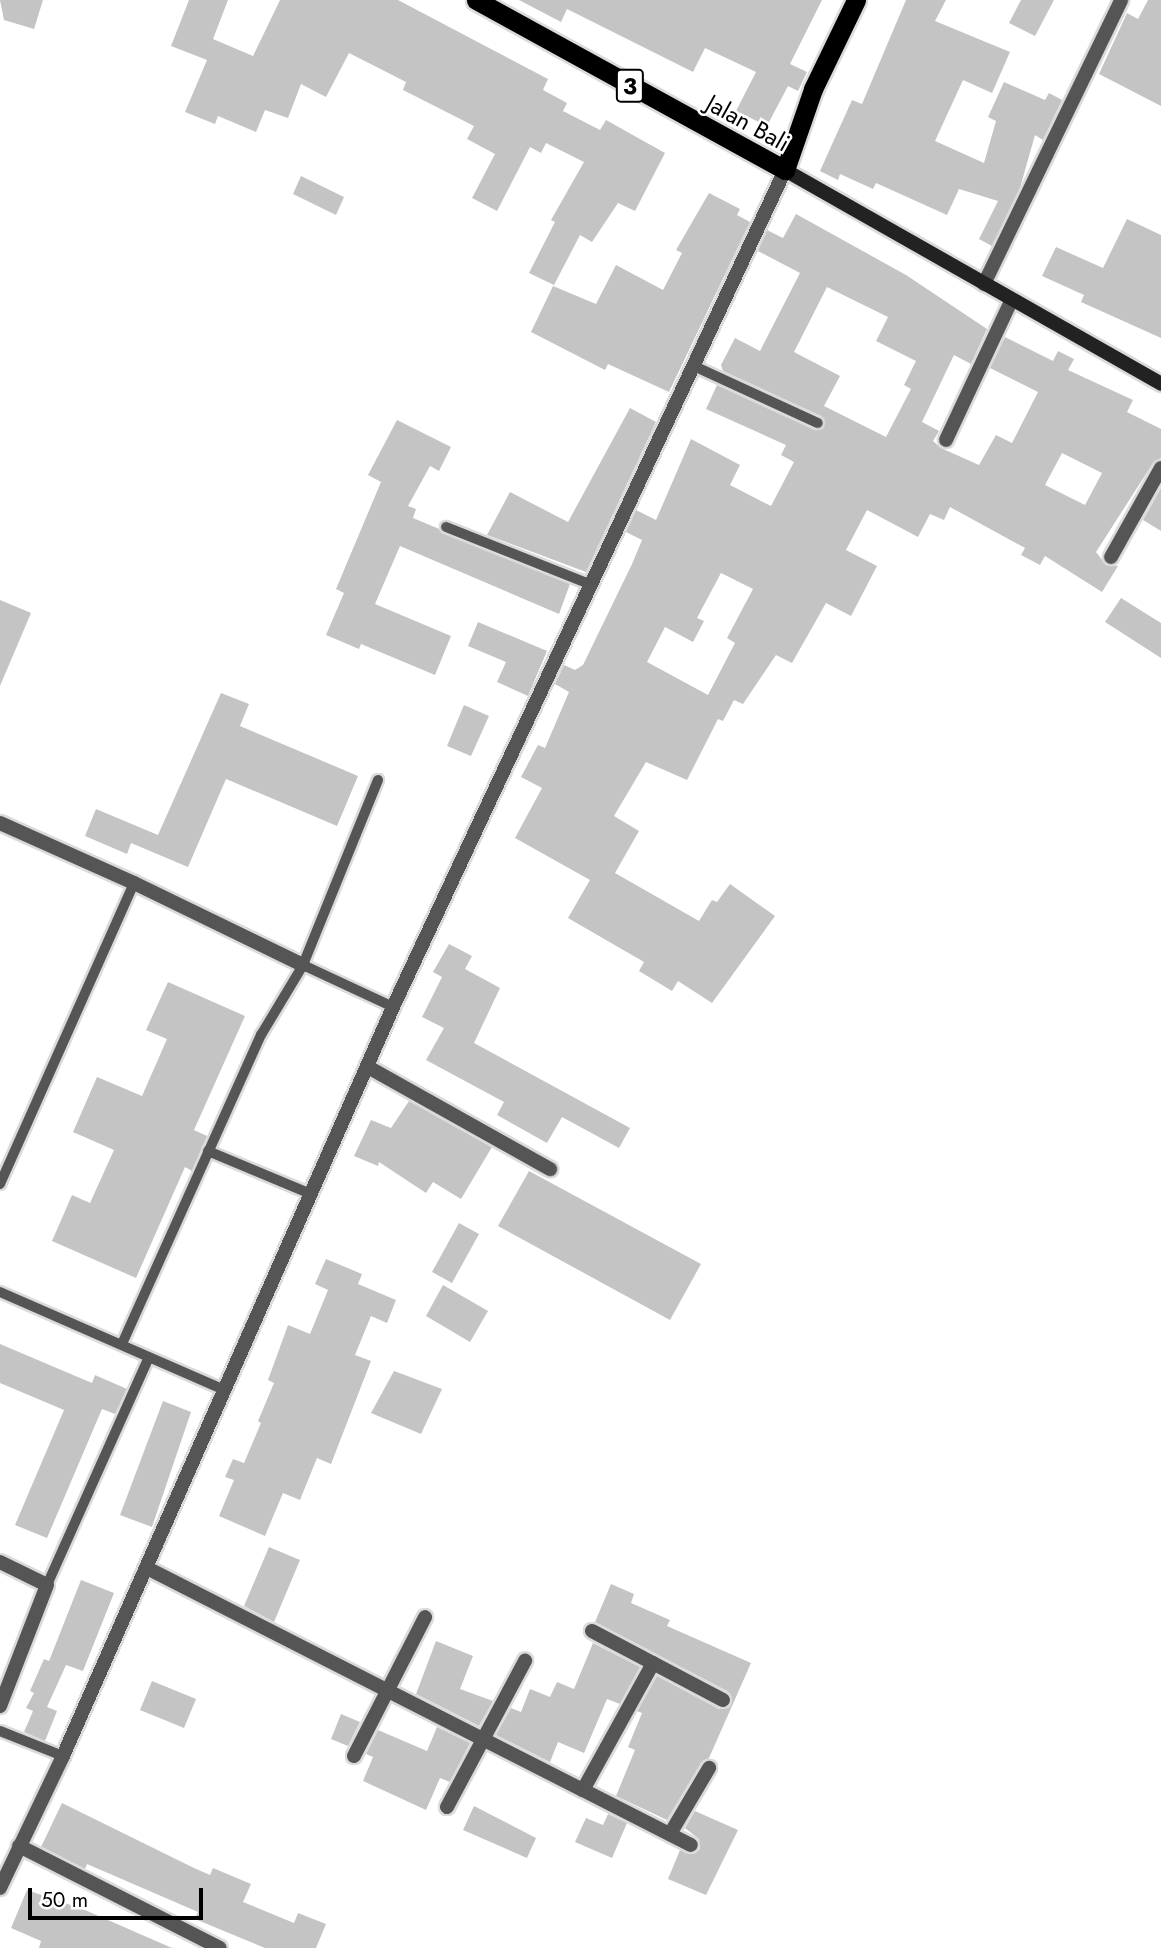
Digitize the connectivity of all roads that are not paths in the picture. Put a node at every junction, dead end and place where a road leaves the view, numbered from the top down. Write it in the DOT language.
graph roads {
  1 [pos="476,0"];
  2 [pos="856,0"];
  3 [pos="1121,0"];
  4 [pos="785,170"];
  5 [pos="989,288"];
  6 [pos="1011,301"];
  7 [pos="696,367"];
  8 [pos="1161,384"];
  9 [pos="818,423"];
  10 [pos="946,440"];
  11 [pos="1161,468"];
  12 [pos="446,527"];
  13 [pos="1111,557"];
  14 [pos="592,585"];
  15 [pos="378,780"];
  16 [pos="0,824"];
  17 [pos="134,883"];
  18 [pos="303,965"];
  19 [pos="393,1007"];
  20 [pos="368,1067"];
  21 [pos="208,1151"];
  22 [pos="550,1170"];
  23 [pos="0,1184"];
  24 [pos="311,1194"];
  25 [pos="0,1292"];
  26 [pos="122,1343"];
  27 [pos="148,1359"];
  28 [pos="224,1390"];
  29 [pos="0,1562"];
  30 [pos="147,1568"];
  31 [pos="47,1585"];
  32 [pos="425,1617"];
  33 [pos="592,1631"];
  34 [pos="524,1661"];
  35 [pos="653,1663"];
  36 [pos="388,1688"];
  37 [pos="723,1700"];
  38 [pos="0,1706"];
  39 [pos="0,1731"];
  40 [pos="483,1737"];
  41 [pos="63,1756"];
  42 [pos="354,1756"];
  43 [pos="709,1768"];
  44 [pos="583,1790"];
  45 [pos="447,1807"];
  46 [pos="670,1834"];
  47 [pos="691,1845"];
  48 [pos="19,1846"];
  49 [pos="0,1888"];
  50 [pos="220,1948"];
  1 -- 4 [label="highway, Jalan Bali / 3"];
  2 -- 4 [label="highway"];
  3 -- 5 [label="street"];
  4 -- 5 [label="main road, Jalan Bali"];
  4 -- 7 [label="street"];
  5 -- 6 [label="main road, Jalan Bali"];
  6 -- 8 [label="main road, Jalan Bali"];
  6 -- 10 [label="street"];
  7 -- 9 [label="lane"];
  7 -- 14 [label="street"];
  11 -- 13 [label="street"];
  12 -- 14 [label="lane"];
  14 -- 19 [label="street"];
  15 -- 18 [label="lane"];
  16 -- 17 [label="street"];
  17 -- 18 [label="street"];
  17 -- 23 [label="lane"];
  18 -- 19 [label="lane"];
  18 -- 21 [label="lane"];
  19 -- 20 [label="street"];
  20 -- 22 [label="street"];
  20 -- 24 [label="street"];
  21 -- 24 [label="lane"];
  21 -- 26 [label="lane"];
  24 -- 28 [label="street"];
  25 -- 26 [label="lane"];
  26 -- 27 [label="lane"];
  27 -- 28 [label="lane"];
  27 -- 31 [label="lane"];
  28 -- 30 [label="street"];
  29 -- 31 [label="street"];
  30 -- 36 [label="street"];
  30 -- 41 [label="street"];
  31 -- 38 [label="street"];
  32 -- 36 [label="street"];
  33 -- 35 [label="street"];
  34 -- 40 [label="street"];
  35 -- 37 [label="street"];
  35 -- 44 [label="street"];
  36 -- 40 [label="street"];
  36 -- 42 [label="street"];
  39 -- 41 [label="lane"];
  40 -- 44 [label="street"];
  40 -- 45 [label="street"];
  41 -- 48 [label="street"];
  43 -- 46 [label="street"];
  44 -- 46 [label="street"];
  46 -- 47 [label="street"];
  48 -- 49 [label="street"];
  48 -- 50 [label="street"];
}
